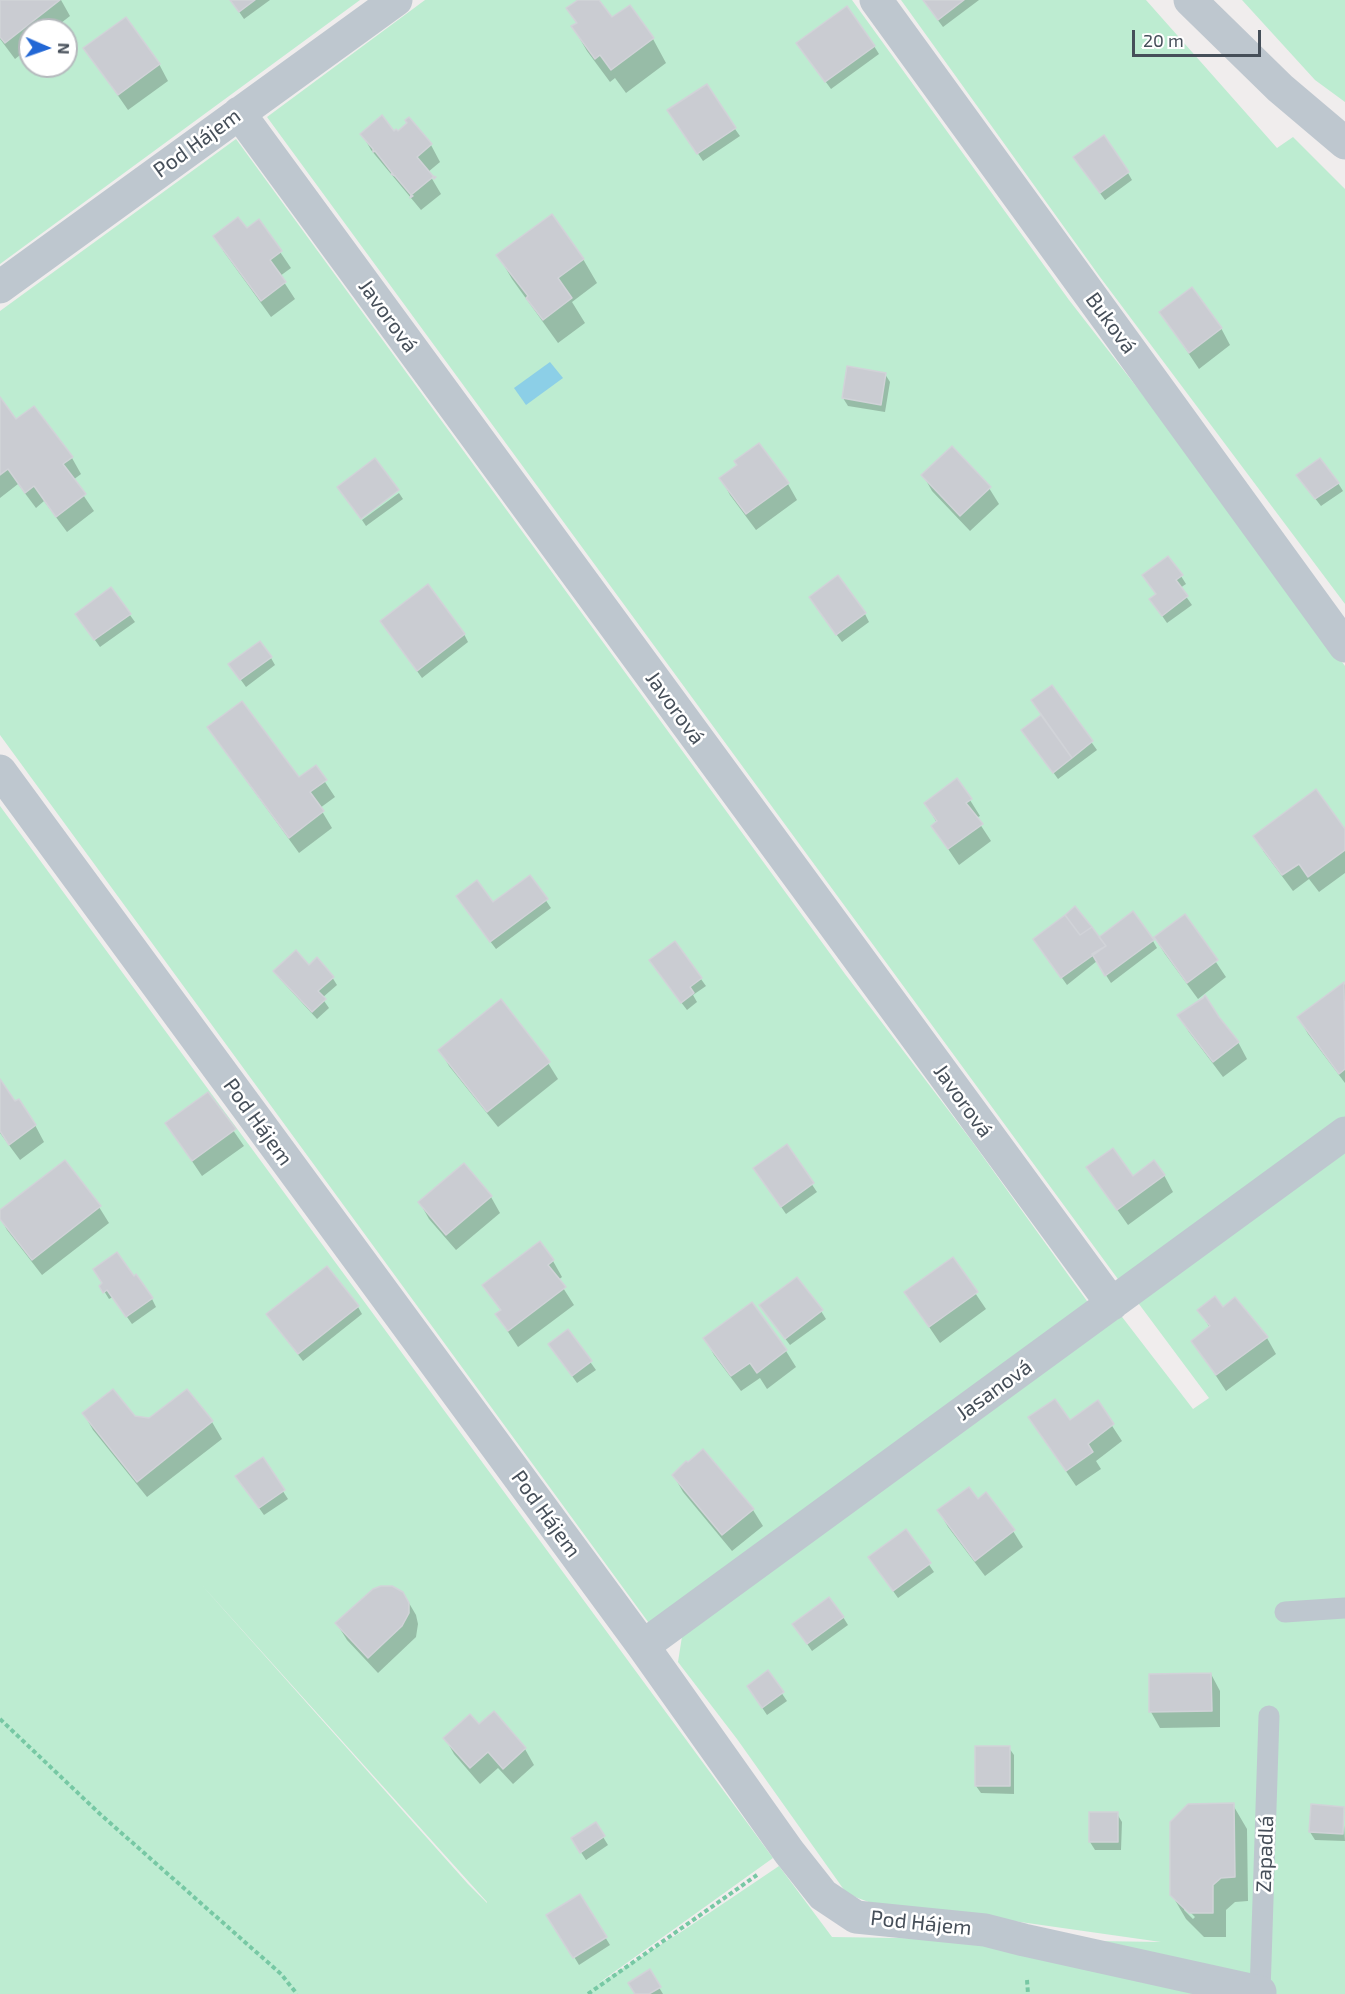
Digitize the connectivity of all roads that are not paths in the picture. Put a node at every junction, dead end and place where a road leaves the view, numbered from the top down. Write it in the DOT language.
graph roads {
  1 [pos="396,0"];
  2 [pos="876,0"];
  3 [pos="1190,0"];
  4 [pos="239,113"];
  5 [pos="1345,143"];
  6 [pos="0,287"];
  7 [pos="1345,646"];
  8 [pos="0,771"];
  9 [pos="1345,1133"];
  10 [pos="1112,1304"];
  11 [pos="1345,1608"];
  12 [pos="1285,1612"];
  13 [pos="643,1646"];
  14 [pos="1269,1716"];
  15 [pos="1260,1992"];
  1 -- 4 [label="street, Pod Hájem"];
  2 -- 7 [label="street, Buková"];
  3 -- 5 [label="street"];
  4 -- 6 [label="street, Pod Hájem"];
  4 -- 10 [label="street, Javorová"];
  8 -- 13 [label="street, Pod Hájem"];
  9 -- 10 [label="street, Jasanová"];
  10 -- 13 [label="street, Jasanová"];
  11 -- 12 [label="lane"];
  13 -- 15 [label="street, Pod Hájem"];
  14 -- 15 [label="lane, Zapadlá"];
}
